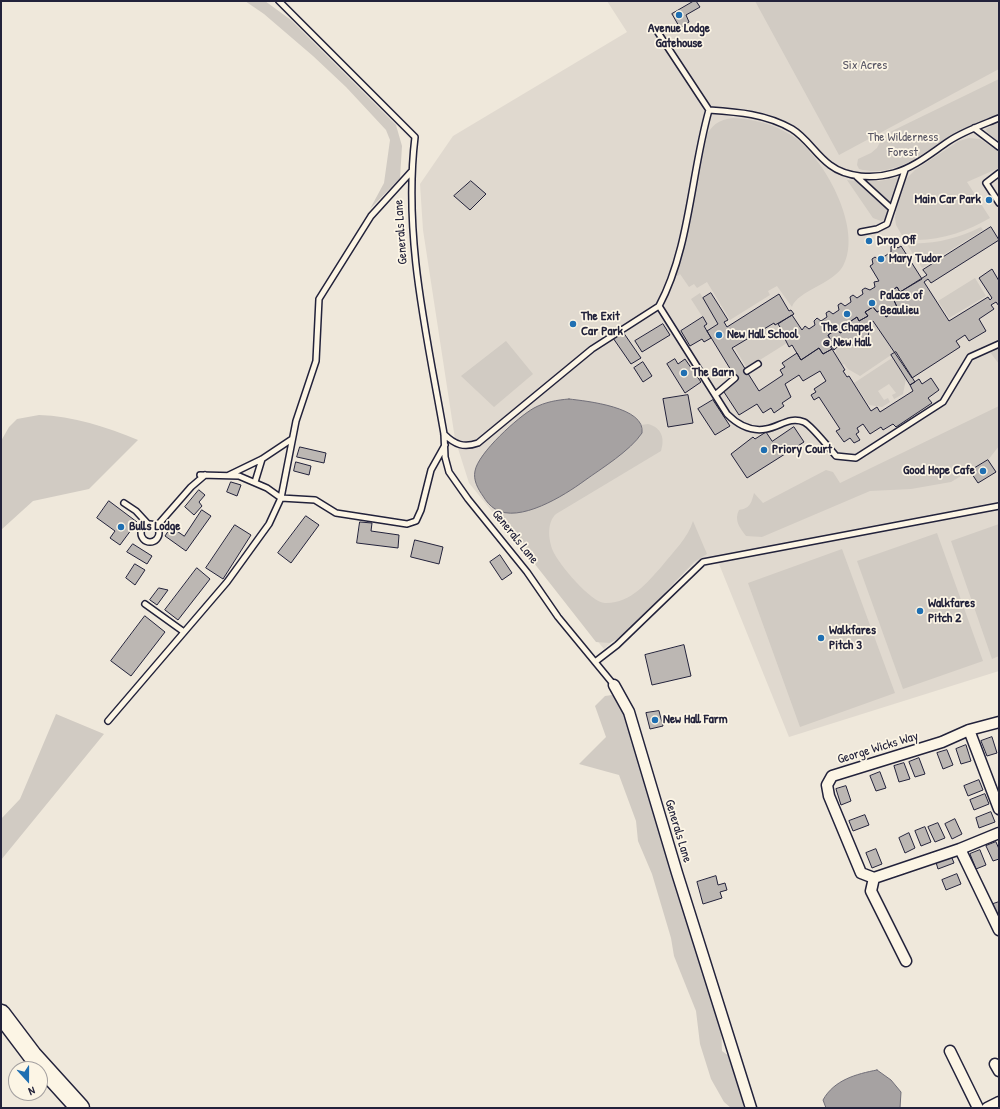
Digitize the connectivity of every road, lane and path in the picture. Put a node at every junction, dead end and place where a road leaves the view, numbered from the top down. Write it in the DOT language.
graph roads {
  1 [pos="279,1"];
  2 [pos="657,30"];
  3 [pos="709,110"];
  4 [pos="999,118"];
  5 [pos="974,128"];
  6 [pos="999,147"];
  7 [pos="905,170"];
  8 [pos="411,172"];
  9 [pos="999,173"];
  10 [pos="856,176"];
  11 [pos="999,203"];
  12 [pos="892,209"];
  13 [pos="861,232"];
  14 [pos="659,306"];
  15 [pos="999,344"];
  16 [pos="758,364"];
  17 [pos="747,371"];
  18 [pos="735,378"];
  19 [pos="715,395"];
  20 [pos="444,434"];
  21 [pos="292,439"];
  22 [pos="446,444"];
  23 [pos="262,459"];
  24 [pos="229,475"];
  25 [pos="255,482"];
  26 [pos="281,498"];
  27 [pos="124,504"];
  28 [pos="999,506"];
  29 [pos="148,524"];
  30 [pos="156,527"];
  31 [pos="145,604"];
  32 [pos="184,632"];
  33 [pos="595,662"];
  34 [pos="614,685"];
  35 [pos="108,721"];
  36 [pos="999,722"];
  37 [pos="969,730"];
  38 [pos="999,809"];
  39 [pos="999,833"];
  40 [pos="960,849"];
  41 [pos="874,878"];
  42 [pos="999,930"];
  43 [pos="906,961"];
  44 [pos="1,1014"];
  45 [pos="950,1051"];
  46 [pos="999,1102"];
  47 [pos="80,1108"];
  48 [pos="751,1108"];
  49 [pos="978,1108"];
  50 [pos="987,1108"];
  1 -- 8 [label="lane, Generals Lane"];
  2 -- 3 [label="lane"];
  3 -- 10 [label="lane"];
  3 -- 14 [label="lane"];
  4 -- 5 [label="lane"];
  5 -- 6 [label="lane"];
  5 -- 7 [label="lane"];
  7 -- 10 [label="lane"];
  7 -- 12 [label="lane"];
  8 -- 20 [label="lane, Generals Lane"];
  8 -- 21 [label="lane"];
  9 -- 11 [label="lane"];
  10 -- 12 [label="lane"];
  12 -- 13 [label="lane"];
  14 -- 19 [label="lane"];
  14 -- 20 [label="lane"];
  15 -- 19 [label="lane"];
  16 -- 17 [label="lane"];
  18 -- 19 [label="lane"];
  20 -- 22 [label="lane, Generals Lane"];
  21 -- 23 [label="lane"];
  21 -- 26 [label="lane"];
  22 -- 26 [label="lane"];
  22 -- 33 [label="lane, Generals Lane"];
  23 -- 24 [label="lane"];
  23 -- 25 [label="lane"];
  24 -- 25 [label="lane"];
  24 -- 30 [label="lane"];
  25 -- 26 [label="lane"];
  26 -- 32 [label="lane"];
  27 -- 29 [label="lane"];
  28 -- 33 [label="lane"];
  29 -- 30 [label="lane"];
  29 -- 30 [label="lane"];
  31 -- 32 [label="lane"];
  32 -- 35 [label="lane"];
  33 -- 34 [label="lane, Generals Lane"];
  34 -- 48 [label="street, Generals Lane"];
  36 -- 37 [label="street, George Wicks Way"];
  37 -- 38 [label="street"];
  37 -- 41 [label="street, George Wicks Way"];
  39 -- 40 [label="street"];
  40 -- 41 [label="street"];
  40 -- 42 [label="street"];
  41 -- 43 [label="street"];
  44 -- 47 [label="highway"];
  45 -- 49 [label="street"];
  46 -- 50 [label="street"];
}
